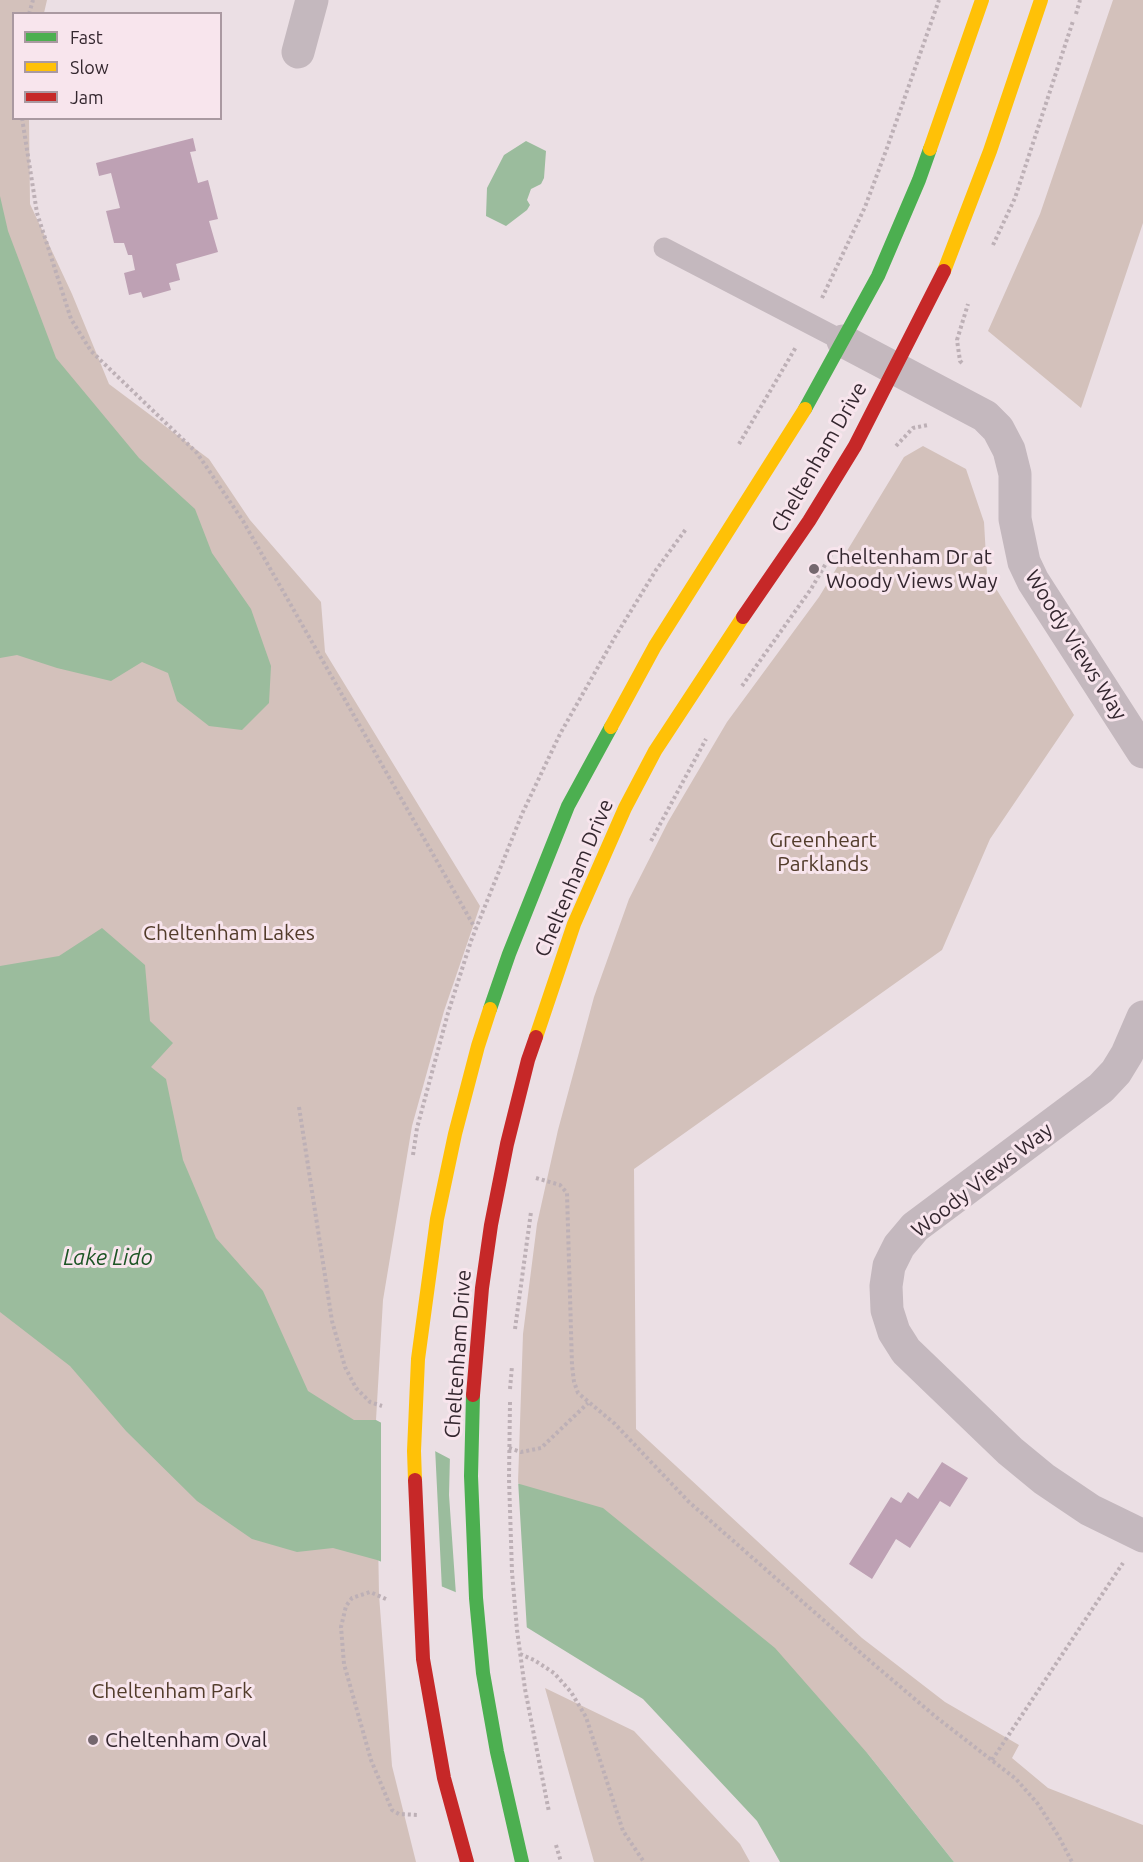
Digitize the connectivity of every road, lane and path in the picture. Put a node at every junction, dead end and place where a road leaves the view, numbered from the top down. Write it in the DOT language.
graph roads {
  1 [pos="312,0"];
  2 [pos="939,0"];
  3 [pos="982,0"];
  4 [pos="1041,0"];
  5 [pos="1080,0"];
  6 [pos="298,52"];
  7 [pos="22,120"];
  8 [pos="664,248"];
  9 [pos="992,249"];
  10 [pos="970,300"];
  11 [pos="810,323"];
  12 [pos="843,341"];
  13 [pos="895,368"];
  14 [pos="968,368"];
  15 [pos="937,429"];
  16 [pos="738,447"];
  17 [pos="890,455"];
  18 [pos="688,525"];
  19 [pos="836,548"];
  20 [pos="737,692"];
  21 [pos="712,730"];
  22 [pos="1143,752"];
  23 [pos="648,846"];
  24 [pos="1143,1017"];
  25 [pos="538,1167"];
  26 [pos="536,1178"];
  27 [pos="534,1189"];
  28 [pos="533,1201"];
  29 [pos="514,1341"];
  30 [pos="512,1361"];
  31 [pos="1142,1536"];
  32 [pos="992,1760"];
  33 [pos="549,1813"];
  34 [pos="553,1835"];
  35 [pos="467,1862"];
  36 [pos="522,1862"];
  37 [pos="561,1862"];
  38 [pos="1072,1862"];
  1 -- 6 [label="street"];
  2 -- 11 [label="path"];
  3 -- 12 [label="main road, Cheltenham Drive"];
  4 -- 13 [label="main road, Cheltenham Drive"];
  5 -- 9 [label="path"];
  7 -- 18 [label="path"];
  8 -- 11 [label="lane"];
  10 -- 14 [label="path"];
  11 -- 12 [label="lane"];
  11 -- 16 [label="path"];
  12 -- 13 [label="street, Woody Views Way"];
  12 -- 35 [label="main road, Cheltenham Drive"];
  13 -- 22 [label="street, Woody Views Way"];
  13 -- 36 [label="main road, Cheltenham Drive"];
  15 -- 17 [label="path"];
  19 -- 20 [label="path"];
  21 -- 23 [label="path"];
  24 -- 31 [label="street, Woody Views Way"];
  25 -- 26 [label="path"];
  26 -- 27 [label="path"];
  26 -- 32 [label="path"];
  28 -- 29 [label="path"];
  30 -- 33 [label="path"];
  31 -- 32 [label="path"];
  32 -- 38 [label="path"];
  34 -- 37 [label="path"];
}
